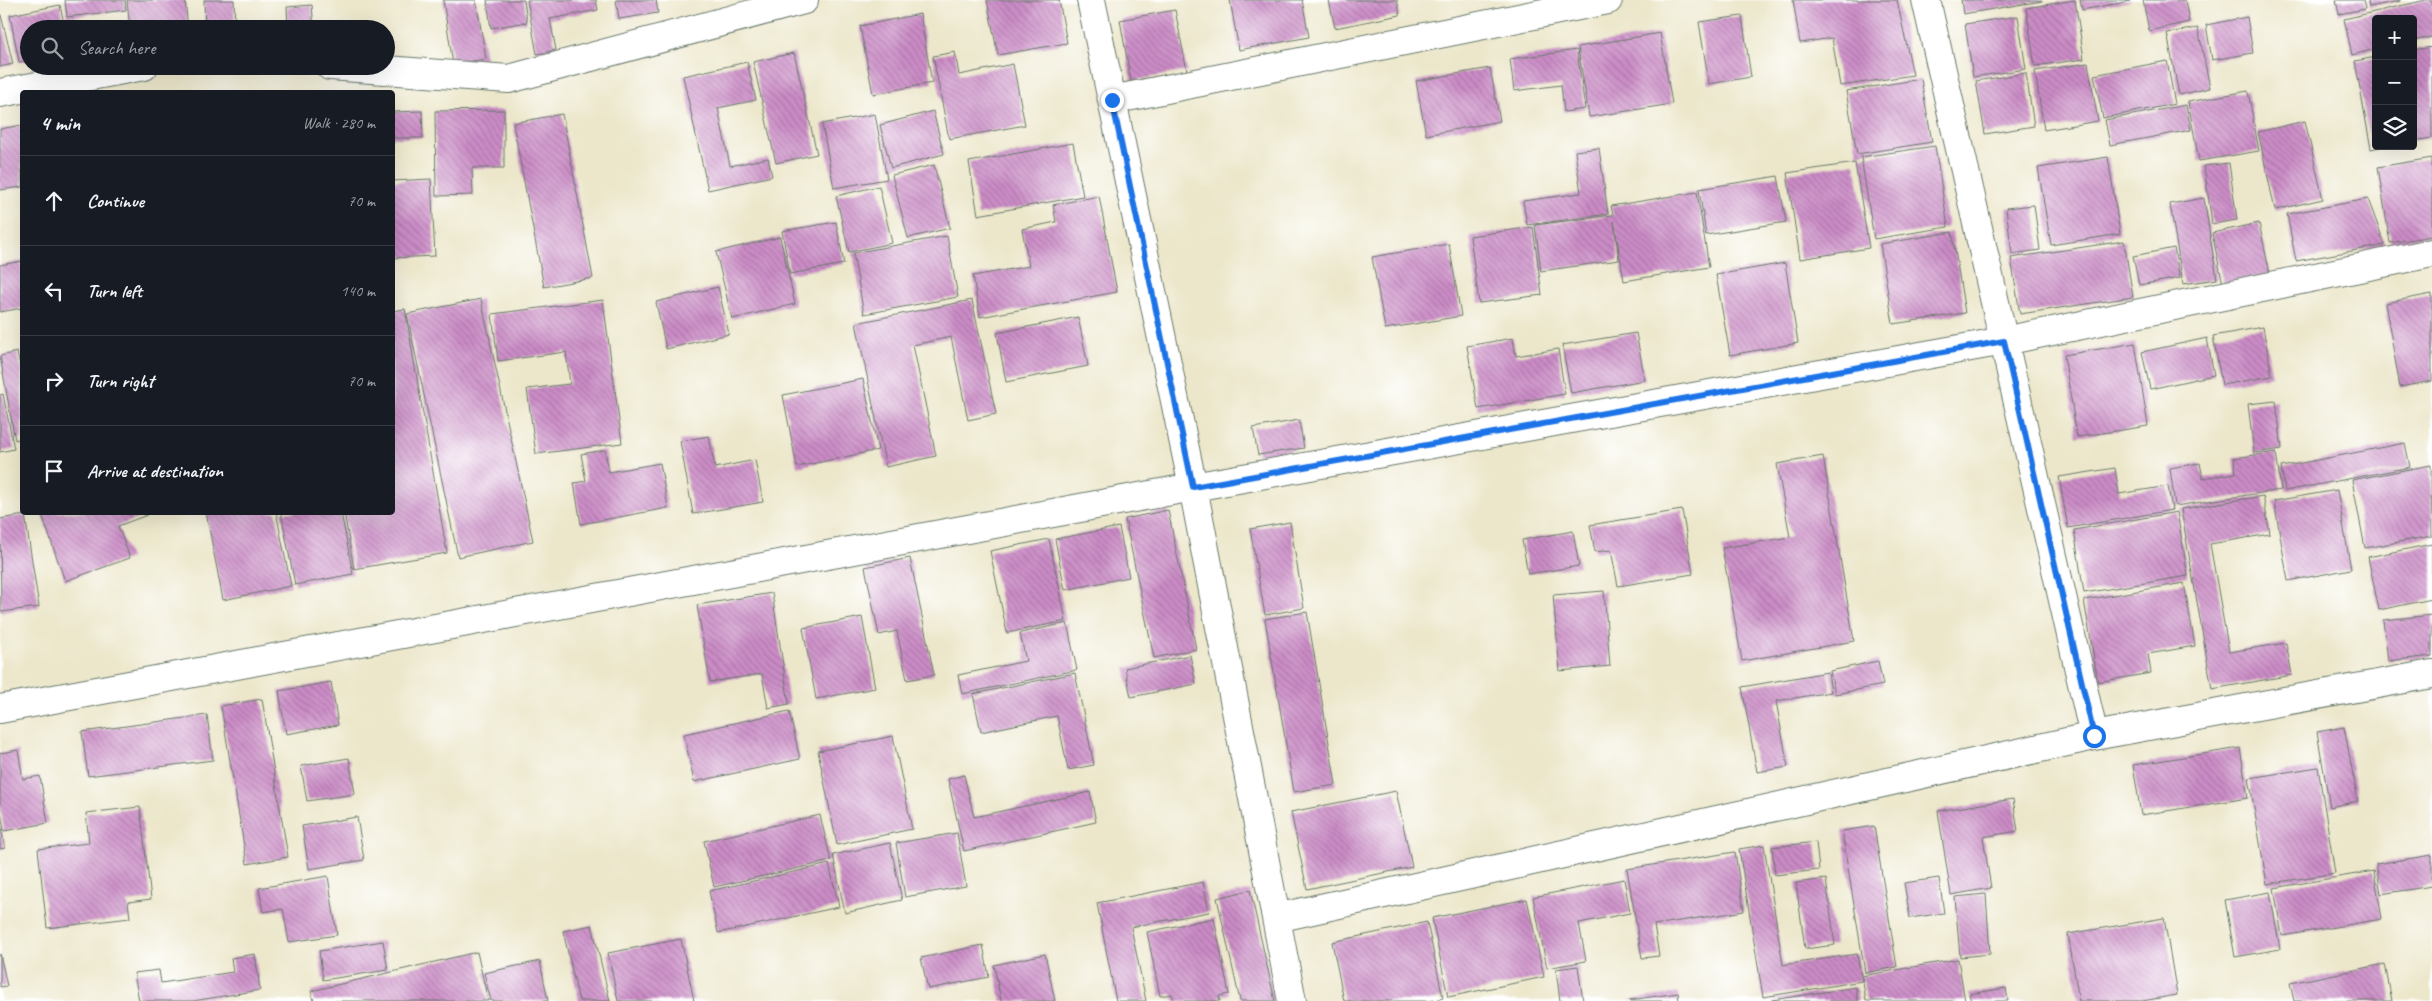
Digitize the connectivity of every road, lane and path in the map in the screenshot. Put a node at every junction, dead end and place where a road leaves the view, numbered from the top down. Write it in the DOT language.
graph roads {
  1 [pos="804,0"];
  2 [pos="1091,0"];
  3 [pos="1608,0"];
  4 [pos="1926,0"];
  5 [pos="395,71"];
  6 [pos="96,75"];
  7 [pos="0,93"];
  8 [pos="1112,100"];
  9 [pos="2432,253"];
  10 [pos="2004,341"];
  11 [pos="1193,487"];
  12 [pos="2432,674"];
  13 [pos="0,709"];
  14 [pos="2094,736"];
  15 [pos="1276,918"];
  16 [pos="1292,1001"];
  1 -- 5 [label="street"];
  2 -- 8 [label="street"];
  3 -- 8 [label="street"];
  4 -- 10 [label="street"];
  6 -- 7 [label="street"];
  8 -- 11 [label="street"];
  9 -- 10 [label="street"];
  10 -- 11 [label="street"];
  10 -- 14 [label="street"];
  11 -- 13 [label="street"];
  11 -- 15 [label="street"];
  12 -- 14 [label="street"];
  14 -- 15 [label="street"];
  15 -- 16 [label="street"];
}
